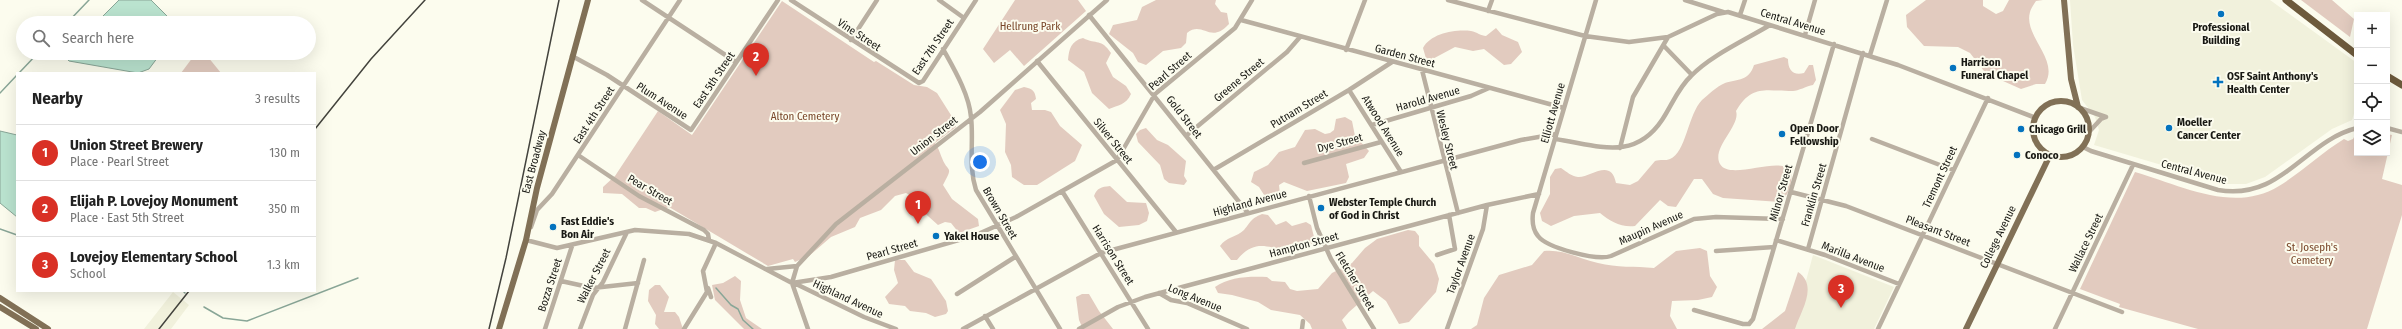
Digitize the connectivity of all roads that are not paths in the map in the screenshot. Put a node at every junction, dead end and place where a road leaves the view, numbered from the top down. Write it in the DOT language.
graph roads {
  1 [pos="588,0"];
  2 [pos="642,0"];
  3 [pos="680,0"];
  4 [pos="778,0"];
  5 [pos="791,0"];
  6 [pos="878,0"];
  7 [pos="939,0"];
  8 [pos="976,0"];
  9 [pos="1107,0"];
  10 [pos="1252,0"];
  11 [pos="1365,0"];
  12 [pos="1448,0"];
  13 [pos="1492,0"];
  14 [pos="1596,0"];
  15 [pos="1685,0"];
  16 [pos="1745,0"];
  17 [pos="1815,0"];
  18 [pos="1886,0"];
  19 [pos="2064,0"];
  20 [pos="2286,0"];
  21 [pos="1488,11"];
  22 [pos="1723,12"];
  23 [pos="1089,15"];
  24 [pos="1740,15"];
  25 [pos="669,18"];
  26 [pos="964,18"];
  27 [pos="1241,20"];
  28 [pos="1770,25"];
  29 [pos="1585,36"];
  30 [pos="1805,36"];
  31 [pos="1300,37"];
  32 [pos="1668,37"];
  33 [pos="851,40"];
  34 [pos="1834,44"];
  35 [pos="1664,46"];
  36 [pos="943,49"];
  37 [pos="1346,50"];
  38 [pos="1863,53"];
  39 [pos="2354,53"];
  40 [pos="1870,55"];
  41 [pos="572,56"];
  42 [pos="1037,61"];
  43 [pos="736,62"];
  44 [pos="1392,62"];
  45 [pos="1422,70"];
  46 [pos="1692,75"];
  47 [pos="2390,78"];
  48 [pos="919,83"];
  49 [pos="2402,85"];
  50 [pos="624,86"];
  51 [pos="1489,88"];
  52 [pos="1349,90"];
  53 [pos="2073,91"];
  54 [pos="1155,94"];
  55 [pos="1988,98"];
  56 [pos="2064,101"];
  57 [pos="2079,107"];
  58 [pos="1430,108"];
  59 [pos="1564,108"];
  60 [pos="972,118"];
  61 [pos="2036,118"];
  62 [pos="1372,125"];
  63 [pos="2354,129"];
  64 [pos="2390,129"];
  65 [pos="691,130"];
  66 [pos="2089,132"];
  67 [pos="2402,132"];
  68 [pos="1187,135"];
  69 [pos="1555,136"];
  70 [pos="1872,139"];
  71 [pos="1381,142"];
  72 [pos="2083,147"];
  73 [pos="1620,148"];
  74 [pos="578,155"];
  75 [pos="2050,155"];
  76 [pos="1117,160"];
  77 [pos="1443,161"];
  78 [pos="1304,163"];
  79 [pos="2133,165"];
  80 [pos="1215,169"];
  81 [pos="1953,170"];
  82 [pos="1401,172"];
  83 [pos="1062,190"];
  84 [pos="1790,192"];
  85 [pos="1539,194"];
  86 [pos="1309,196"];
  87 [pos="1821,201"];
  88 [pos="1487,205"];
  89 [pos="1458,212"];
  90 [pos="1248,213"];
  91 [pos="1448,215"];
  92 [pos="1782,219"];
  93 [pos="997,227"];
  94 [pos="1535,231"];
  95 [pos="627,232"];
  96 [pos="1176,232"];
  97 [pos="1923,235"];
  98 [pos="526,240"];
  99 [pos="709,240"];
  100 [pos="1776,240"];
  101 [pos="716,244"];
  102 [pos="572,246"];
  103 [pos="1774,247"];
  104 [pos="1326,249"];
  105 [pos="1808,249"];
  106 [pos="1716,251"];
  107 [pos="1101,253"];
  108 [pos="1437,256"];
  109 [pos="1015,257"];
  110 [pos="644,260"];
  111 [pos="1997,263"];
  112 [pos="797,266"];
  113 [pos="767,269"];
  114 [pos="561,281"];
  115 [pos="638,283"];
  116 [pos="792,283"];
  117 [pos="1899,284"];
  118 [pos="600,286"];
  119 [pos="708,288"];
  120 [pos="1036,288"];
  121 [pos="2072,292"];
  122 [pos="1159,293"];
  123 [pos="957,294"];
  124 [pos="711,297"];
  125 [pos="0,298"];
  126 [pos="1131,302"];
  127 [pos="0,307"];
  128 [pos="1694,310"];
  129 [pos="2122,312"];
  130 [pos="985,316"];
  131 [pos="1302,321"];
  132 [pos="502,328"];
  133 [pos="36,329"];
  134 [pos="48,329"];
  135 [pos="545,329"];
  136 [pos="580,329"];
  137 [pos="625,329"];
  138 [pos="684,329"];
  139 [pos="808,329"];
  140 [pos="896,329"];
  141 [pos="963,329"];
  142 [pos="993,329"];
  143 [pos="1060,329"];
  144 [pos="1079,329"];
  145 [pos="1148,329"];
  146 [pos="1247,329"];
  147 [pos="1302,329"];
  148 [pos="1374,329"];
  149 [pos="1447,329"];
  150 [pos="1878,329"];
  151 [pos="1966,329"];
  152 [pos="2055,329"];
  1 -- 41 [label="main road, East Broadway"];
  2 -- 25 [label="street"];
  3 -- 25 [label="street, East 4th Street"];
  4 -- 43 [label="street, East 5th Street"];
  5 -- 33 [label="street, Vine Street"];
  6 -- 33 [label="street"];
  7 -- 26 [label="street"];
  8 -- 26 [label="street, East 7th Street"];
  9 -- 23 [label="street, Union Street"];
  10 -- 27 [label="street, Pearl Street"];
  11 -- 37 [label="street"];
  12 -- 21 [label="street"];
  13 -- 21 [label="street"];
  14 -- 29 [label="street, Elliott Avenue"];
  15 -- 22 [label="street, Central Avenue"];
  16 -- 24 [label="street"];
  17 -- 30 [label="street"];
  18 -- 40 [label="street"];
  19 -- 53 [label="main road"];
  20 -- 39 [label="highway"];
  21 -- 29 [label="street"];
  22 -- 24 [label="street, Central Avenue"];
  22 -- 32 [label="street"];
  23 -- 42 [label="street, Union Street"];
  23 -- 54 [label="street, Gold Street"];
  24 -- 28 [label="street, Central Avenue"];
  25 -- 43 [label="street"];
  25 -- 50 [label="street, East 4th Street"];
  26 -- 36 [label="street, East 7th Street"];
  27 -- 31 [label="street, Garden Street"];
  27 -- 54 [label="street, Pearl Street"];
  28 -- 30 [label="street, Central Avenue"];
  28 -- 46 [label="street, Highland Avenue"];
  29 -- 32 [label="street"];
  29 -- 59 [label="street, Elliott Avenue"];
  30 -- 34 [label="street, Central Avenue"];
  31 -- 37 [label="street, Garden Street"];
  31 -- 68 [label="street, Greene Street"];
  32 -- 35 [label="street"];
  33 -- 48 [label="street, Vine Street"];
  34 -- 38 [label="street, Central Avenue"];
  34 -- 84 [label="street, Milnor Street"];
  35 -- 46 [label="street"];
  35 -- 73 [label="street"];
  36 -- 48 [label="street, East 7th Street"];
  36 -- 60 [label="street, Brown Street"];
  37 -- 44 [label="street, Garden Street"];
  38 -- 40 [label="street, Central Avenue"];
  38 -- 87 [label="street, Franklin Street"];
  40 -- 55 [label="street, Central Avenue"];
  41 -- 50 [label="street, Plum Avenue"];
  41 -- 98 [label="main road, East Broadway"];
  42 -- 60 [label="street, Union Street"];
  42 -- 76 [label="street, Silver Street"];
  43 -- 65 [label="street, East 5th Street"];
  44 -- 45 [label="street, Garden Street"];
  44 -- 52 [label="street, Putnam Street"];
  45 -- 51 [label="street, Garden Street"];
  45 -- 58 [label="street, Wesley Street"];
  46 -- 73 [label="street, Highland Avenue"];
  47 -- 49 [label="highway"];
  50 -- 65 [label="street, Plum Avenue"];
  50 -- 74 [label="street, East 4th Street"];
  51 -- 58 [label="street, Harold Avenue"];
  51 -- 59 [label="street, Garden Street"];
  52 -- 62 [label="street, Atwood Avenue"];
  52 -- 80 [label="street, Putnam Street"];
  53 -- 56 [label="main road"];
  53 -- 57 [label="main road"];
  54 -- 68 [label="street, Gold Street"];
  54 -- 76 [label="street, Pearl Street"];
  55 -- 61 [label="street, Central Avenue"];
  55 -- 81 [label="street, Tremont Street"];
  56 -- 57 [label="main road"];
  56 -- 61 [label="main road"];
  57 -- 66 [label="main road"];
  57 -- 66 [label="street"];
  58 -- 62 [label="street, Harold Avenue"];
  58 -- 77 [label="street, Wesley Street"];
  59 -- 69 [label="street, Elliott Avenue"];
  60 -- 93 [label="street, Brown Street"];
  60 -- 112 [label="street, Union Street"];
  61 -- 75 [label="main road"];
  62 -- 71 [label="street, Atwood Avenue"];
  63 -- 79 [label="street, Central Avenue"];
  64 -- 67 [label="street"];
  66 -- 72 [label="main road"];
  68 -- 80 [label="street, Gold Street"];
  69 -- 73 [label="street, Highland Avenue"];
  69 -- 77 [label="street, Highland Avenue"];
  69 -- 85 [label="street, Elliott Avenue"];
  70 -- 81 [label="street"];
  71 -- 78 [label="street, Dye Street"];
  71 -- 82 [label="street, Atwood Avenue"];
  72 -- 75 [label="main road"];
  72 -- 79 [label="street, Central Avenue"];
  74 -- 98 [label="street, East 4th Street"];
  74 -- 99 [label="street, Pear Street"];
  75 -- 111 [label="main road, College Avenue"];
  76 -- 83 [label="street, Pearl Street"];
  76 -- 96 [label="street, Silver Street"];
  77 -- 82 [label="street, Highland Avenue"];
  77 -- 89 [label="street, Wesley Street"];
  79 -- 121 [label="street, Wallace Street"];
  80 -- 90 [label="street, Gold Street"];
  81 -- 97 [label="street, Tremont Street"];
  82 -- 86 [label="street, Highland Avenue"];
  83 -- 93 [label="street, Pearl Street"];
  83 -- 107 [label="street, Harrison Street"];
  84 -- 87 [label="street, Pleasant Street"];
  84 -- 92 [label="street, Milnor Street"];
  85 -- 88 [label="street, Hampton Street"];
  85 -- 94 [label="street, Elliott Avenue"];
  86 -- 90 [label="street, Highland Avenue"];
  86 -- 104 [label="street, Fletcher Street"];
  87 -- 97 [label="street, Pleasant Street"];
  87 -- 105 [label="street, Franklin Street"];
  88 -- 89 [label="street, Hampton Street"];
  88 -- 149 [label="street, Taylor Avenue"];
  89 -- 91 [label="street, Hampton Street"];
  90 -- 96 [label="street, Highland Avenue"];
  91 -- 104 [label="street, Hampton Street"];
  91 -- 108 [label="street"];
  92 -- 94 [label="street, Maupin Avenue"];
  92 -- 100 [label="street, Milnor Street"];
  93 -- 109 [label="street, Brown Street"];
  93 -- 116 [label="street, Pearl Street"];
  95 -- 99 [label="street"];
  95 -- 102 [label="street"];
  95 -- 118 [label="street, Walker Street"];
  96 -- 107 [label="street, Highland Avenue"];
  97 -- 111 [label="street, Pleasant Street"];
  97 -- 117 [label="street, Tremont Street"];
  98 -- 102 [label="street"];
  98 -- 132 [label="main road, East Broadway"];
  99 -- 101 [label="street"];
  100 -- 103 [label="street, Milnor Street"];
  100 -- 105 [label="street, Marilla Avenue"];
  101 -- 113 [label="street"];
  101 -- 119 [label="street"];
  102 -- 114 [label="street, Bozza Street"];
  103 -- 106 [label="street"];
  103 -- 128 [label="street, Milnor Street"];
  104 -- 122 [label="street, Hampton Street"];
  104 -- 148 [label="street, Fletcher Street"];
  105 -- 117 [label="street, Marilla Avenue"];
  107 -- 120 [label="street, Highland Avenue"];
  107 -- 126 [label="street, Harrison Street"];
  109 -- 120 [label="street, Brown Street"];
  109 -- 123 [label="street"];
  110 -- 115 [label="street"];
  111 -- 121 [label="street, Pleasant Street"];
  111 -- 151 [label="main road, College Avenue"];
  112 -- 113 [label="street"];
  112 -- 116 [label="street"];
  113 -- 116 [label="street"];
  114 -- 118 [label="street"];
  114 -- 135 [label="street, Bozza Street"];
  115 -- 118 [label="street"];
  115 -- 137 [label="street"];
  116 -- 139 [label="street"];
  116 -- 140 [label="street, Highland Avenue"];
  117 -- 150 [label="street, Tremont Street"];
  118 -- 136 [label="street, Walker Street"];
  119 -- 124 [label="street"];
  119 -- 138 [label="street"];
  120 -- 130 [label="street, Highland Avenue"];
  120 -- 143 [label="street, Brown Street"];
  121 -- 129 [label="street, Pleasant Street"];
  121 -- 152 [label="street, Wallace Street"];
  122 -- 126 [label="street, Hampton Street"];
  122 -- 146 [label="street, Long Avenue"];
  125 -- 134 [label="main road"];
  126 -- 144 [label="street, Hampton Street"];
  126 -- 145 [label="street, Harrison Street"];
  127 -- 133 [label="main road"];
  130 -- 141 [label="street, Highland Avenue"];
  130 -- 142 [label="street"];
  131 -- 147 [label="street"];
}
